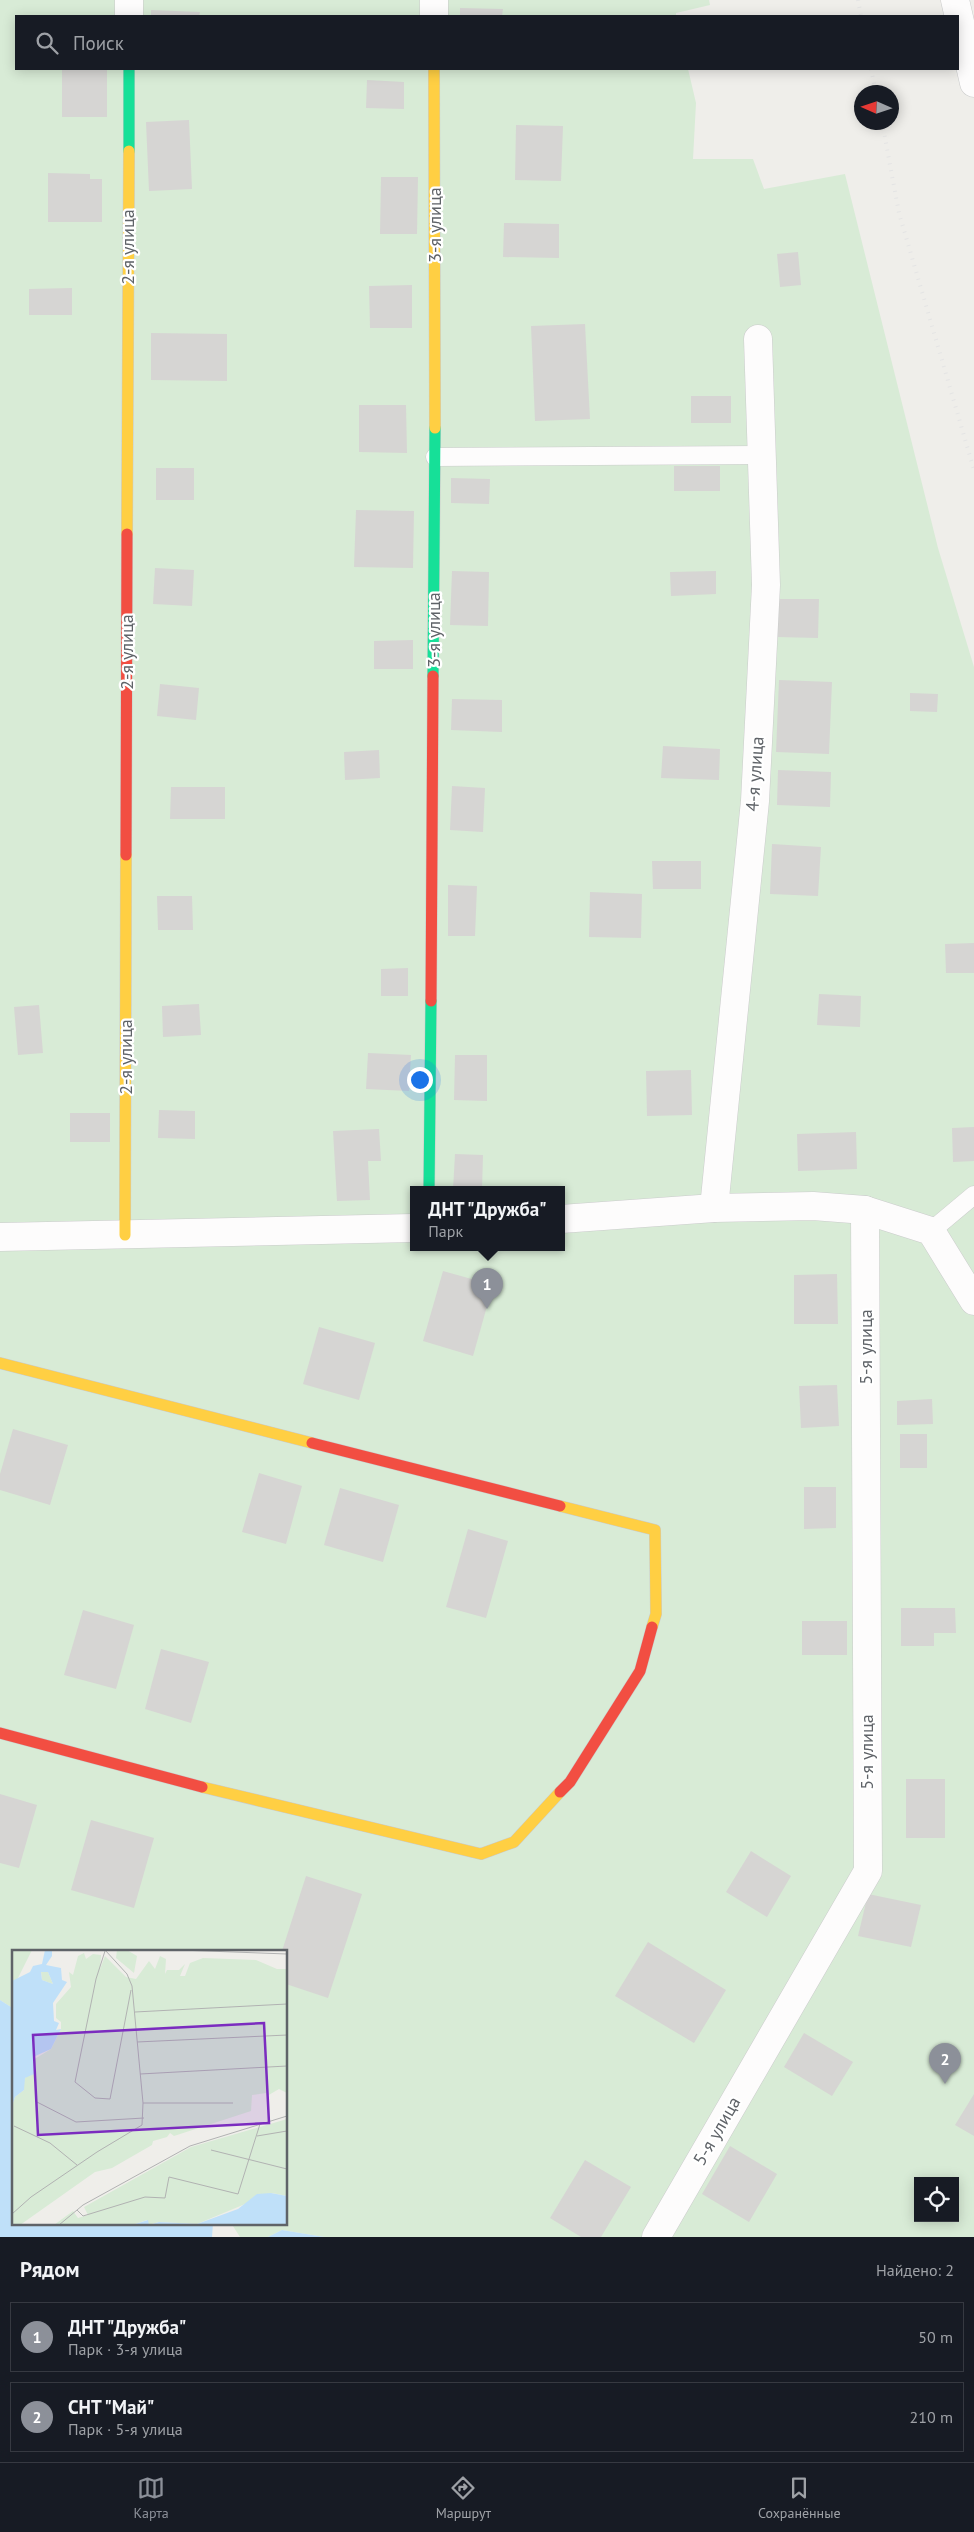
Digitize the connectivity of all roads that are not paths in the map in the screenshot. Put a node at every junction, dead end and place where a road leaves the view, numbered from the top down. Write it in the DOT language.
graph roads {
  1 [pos="129,0"];
  2 [pos="434,0"];
  3 [pos="955,0"];
  4 [pos="129,15"];
  5 [pos="434,15"];
  6 [pos="958,15"];
  7 [pos="959,17"];
  8 [pos="129,70"];
  9 [pos="434,70"];
  10 [pos="974,83"];
  11 [pos="758,339"];
  12 [pos="761,455"];
  13 [pos="435,457"];
  14 [pos="429,1186"];
  15 [pos="974,1195"];
  16 [pos="714,1208"];
  17 [pos="865,1210"];
  18 [pos="565,1219"];
  19 [pos="410,1228"];
  20 [pos="931,1231"];
  21 [pos="125,1235"];
  22 [pos="0,1237"];
  23 [pos="974,1301"];
  24 [pos="0,1363"];
  25 [pos="0,1733"];
  26 [pos="656,2237"];
  1 -- 4 [label="street"];
  2 -- 5 [label="street"];
  3 -- 6 [label="street"];
  7 -- 10 [label="street"];
  8 -- 21 [label="street, 2-я улица"];
  9 -- 13 [label="street, 3-я улица"];
  11 -- 12 [label="street, 4-я улица"];
  12 -- 13 [label="lane"];
  12 -- 16 [label="street, 4-я улица"];
  13 -- 14 [label="street, 3-я улица"];
  15 -- 20 [label="lane"];
  16 -- 17 [label="street"];
  16 -- 18 [label="street"];
  17 -- 20 [label="street"];
  17 -- 26 [label="street, 5-я улица"];
  19 -- 21 [label="street"];
  20 -- 23 [label="street"];
  21 -- 22 [label="street"];
  24 -- 25 [label="street"];
}
